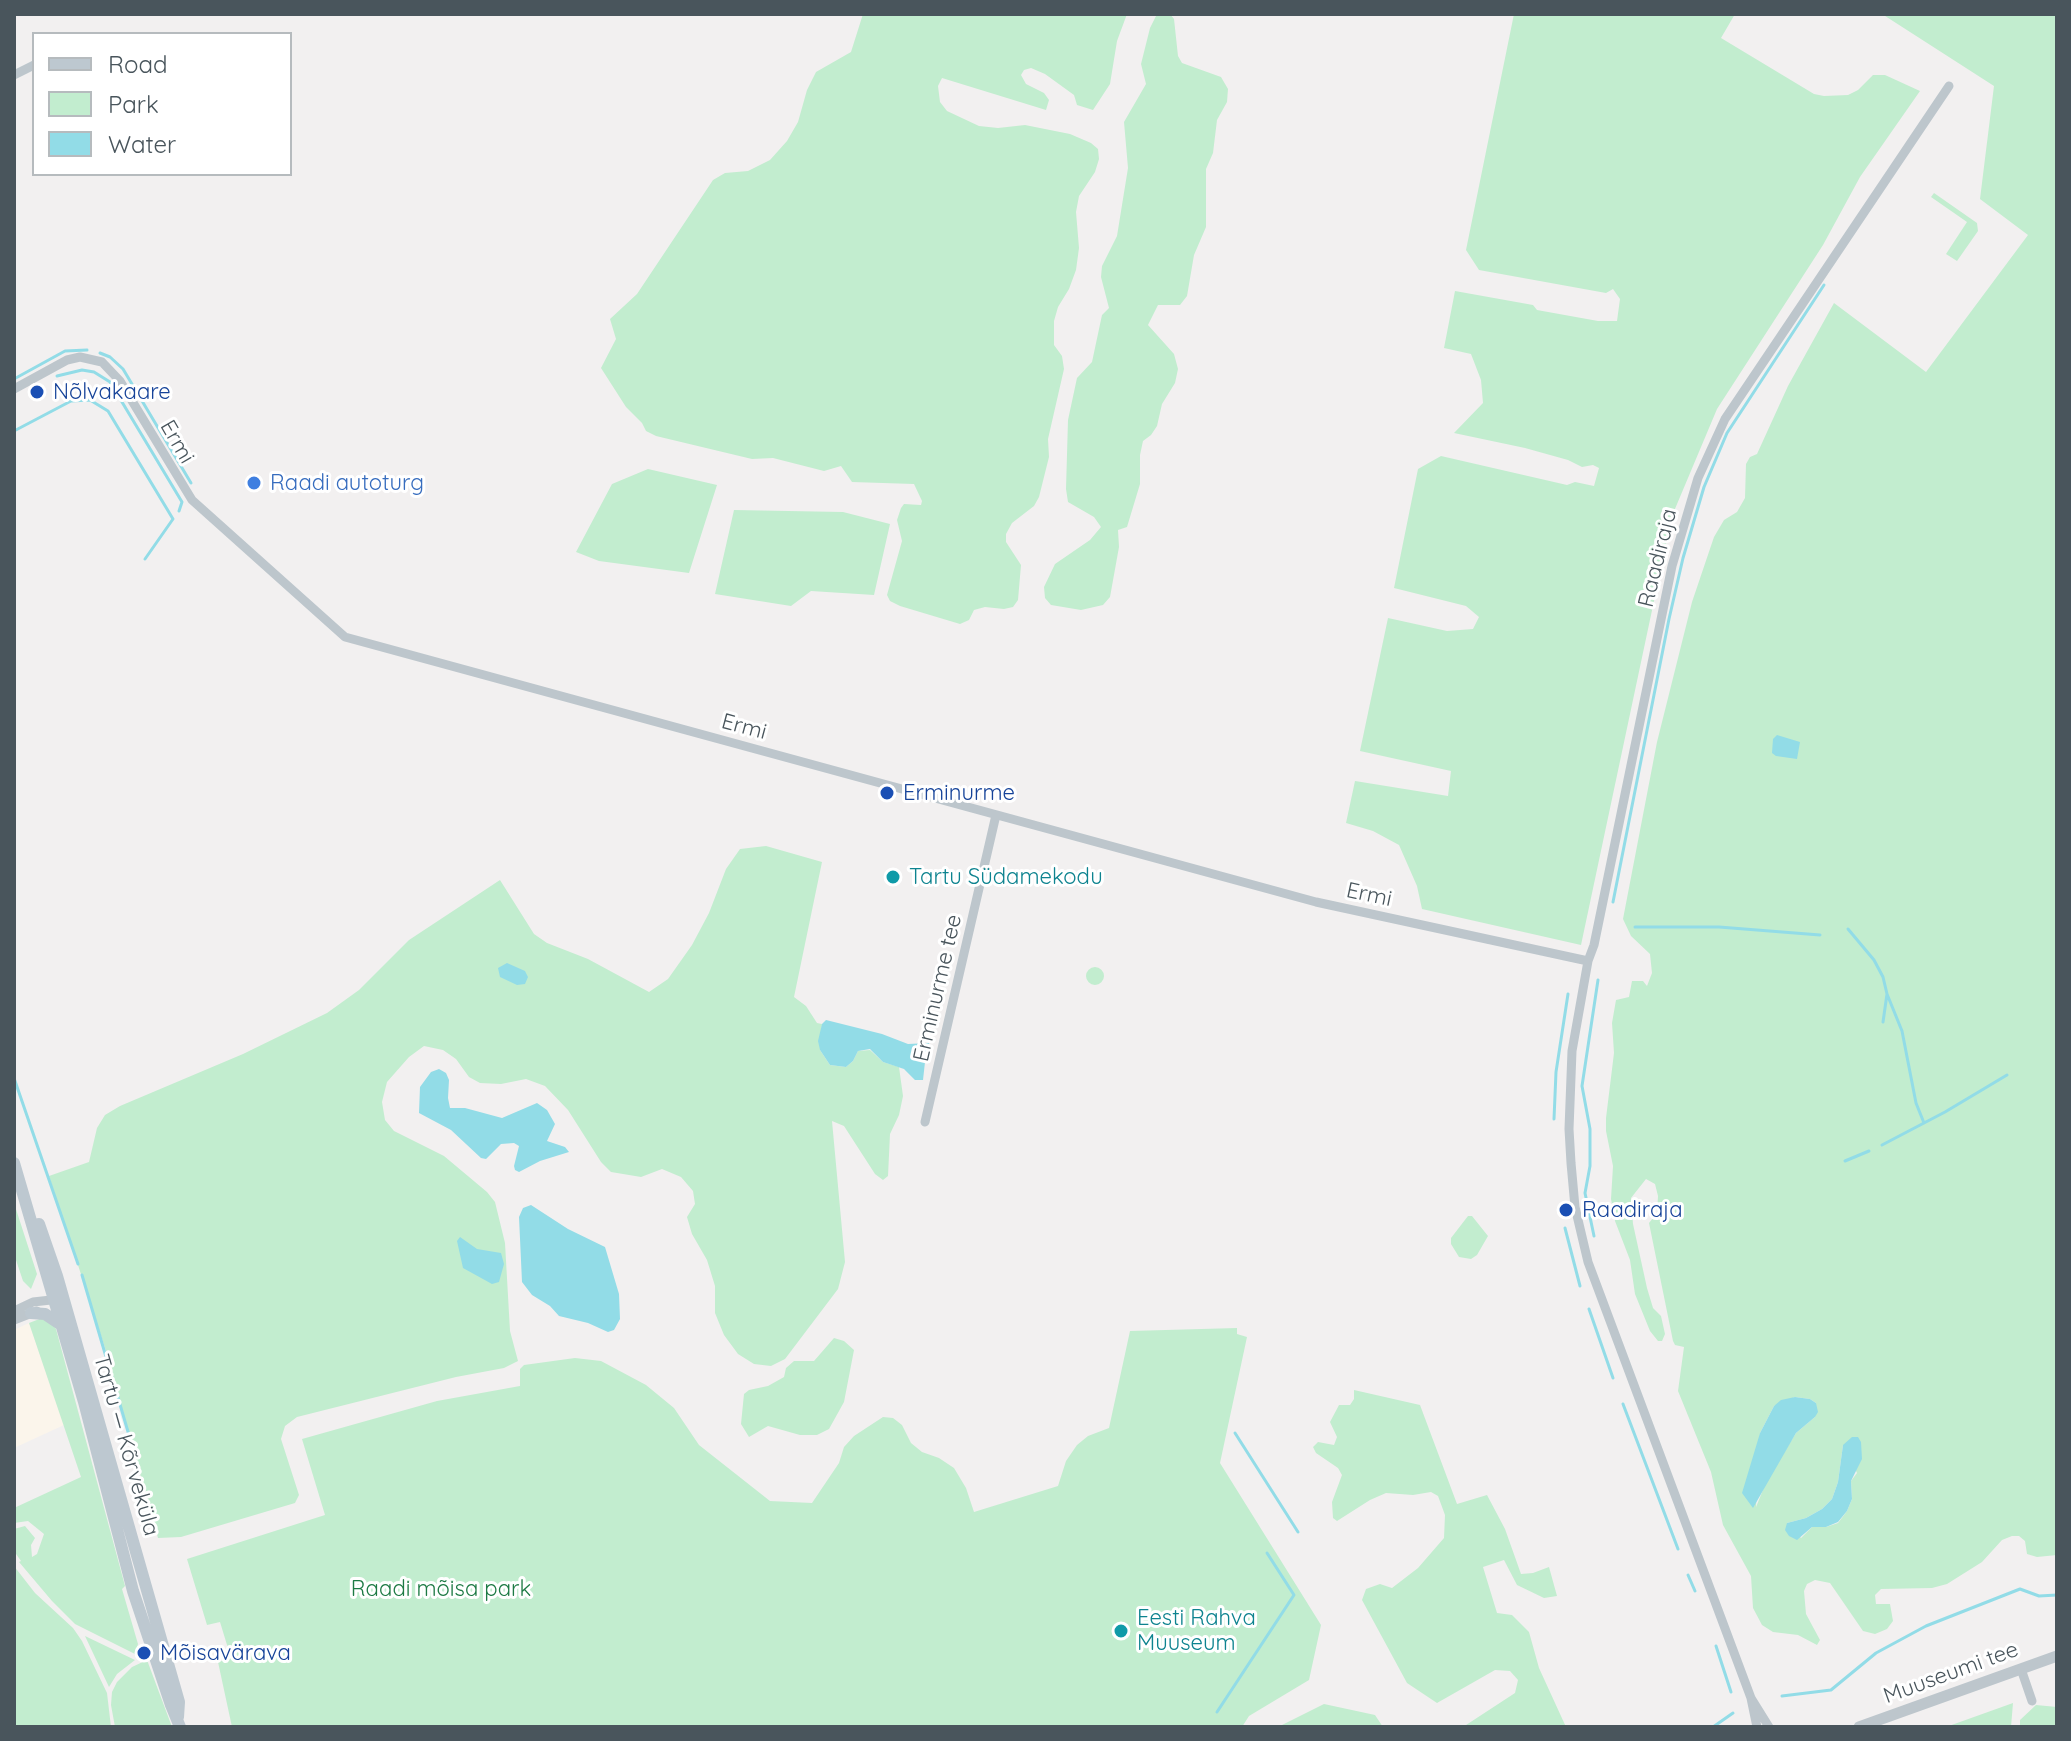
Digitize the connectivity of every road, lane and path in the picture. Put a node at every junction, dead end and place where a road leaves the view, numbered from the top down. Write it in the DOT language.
graph roads {
  1 [pos="32,66"];
  2 [pos="14,75"];
  3 [pos="1949,86"];
  4 [pos="14,389"];
  5 [pos="996,815"];
  6 [pos="1588,961"];
  7 [pos="925,1122"];
  8 [pos="14,1163"];
  9 [pos="59,1299"];
  10 [pos="14,1311"];
  11 [pos="31,1313"];
  12 [pos="14,1320"];
  13 [pos="61,1325"];
  14 [pos="2057,1656"];
  15 [pos="2021,1669"];
  16 [pos="1751,1698"];
  17 [pos="2032,1701"];
  18 [pos="179,1724"];
  19 [pos="1757,1727"];
  20 [pos="1769,1727"];
  21 [pos="1859,1727"];
  1 -- 2 [label="street"];
  3 -- 6 [label="street, Raadiraja"];
  4 -- 5 [label="street, Ermi"];
  5 -- 6 [label="street, Ermi"];
  5 -- 7 [label="street, Erminurme tee"];
  6 -- 16 [label="street, Raadiraja"];
  8 -- 9 [label="main road, Tartu — Kõrveküla"];
  9 -- 10 [label="street"];
  9 -- 11 [label="street"];
  9 -- 13 [label="main road, Tartu — Kõrveküla"];
  9 -- 18 [label="main road, Tartu — Kõrveküla"];
  11 -- 12 [label="street"];
  11 -- 13 [label="main road"];
  13 -- 18 [label="main road, Tartu — Kõrveküla"];
  14 -- 15 [label="street, Muuseumi tee"];
  15 -- 17 [label="street"];
  15 -- 21 [label="street, Muuseumi tee"];
  16 -- 19 [label="street, Raadiraja"];
  16 -- 20 [label="street, Raadiraja"];
}
